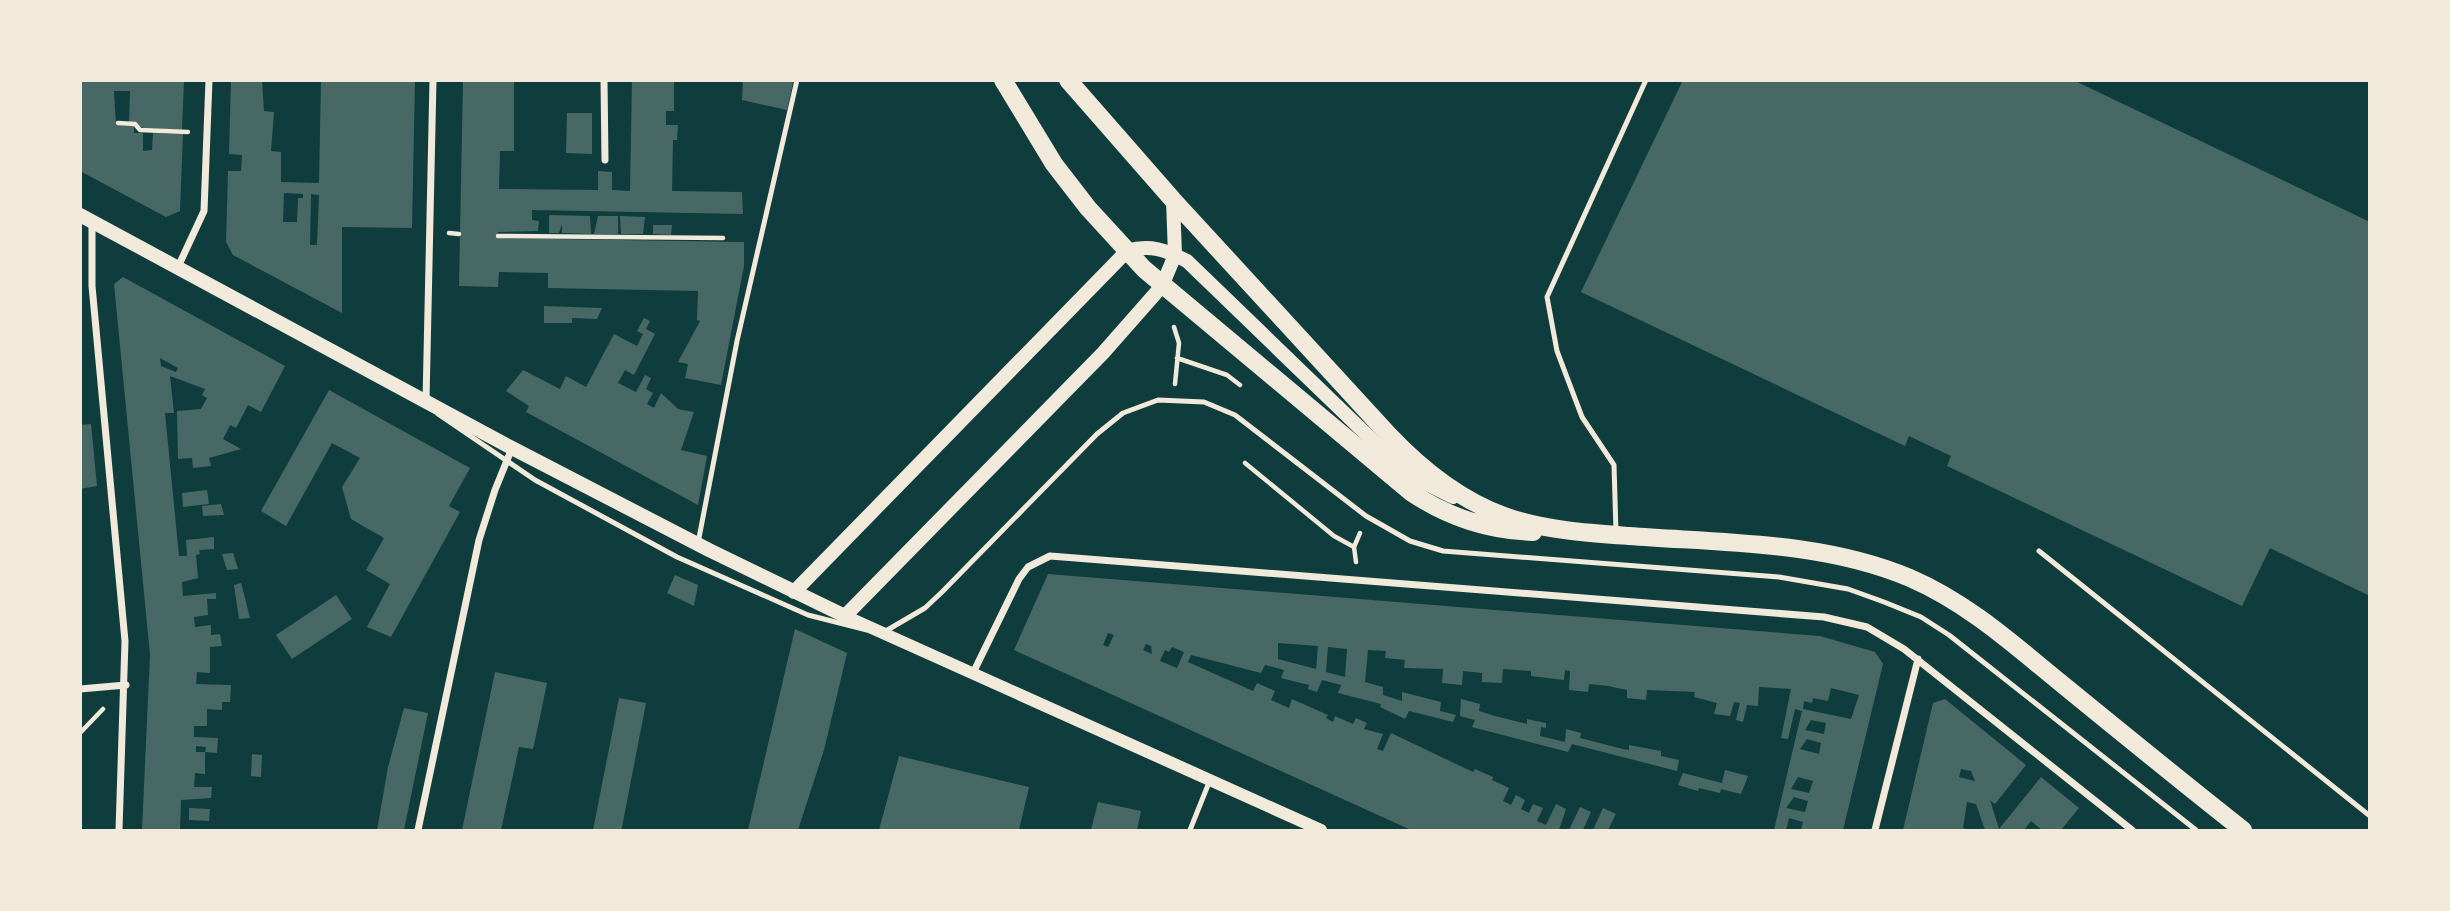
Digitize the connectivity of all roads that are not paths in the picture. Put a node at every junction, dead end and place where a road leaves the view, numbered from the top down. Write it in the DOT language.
graph roads {
  1 [pos="209,80"];
  2 [pos="433,80"];
  3 [pos="604,80"];
  4 [pos="797,80"];
  5 [pos="1003,80"];
  6 [pos="1068,80"];
  7 [pos="1646,80"];
  8 [pos="605,160"];
  9 [pos="1173,200"];
  10 [pos="84,216"];
  11 [pos="1127,251"];
  12 [pos="1175,255"];
  13 [pos="178,267"];
  14 [pos="1162,286"];
  15 [pos="426,401"];
  16 [pos="509,455"];
  17 [pos="1506,517"];
  18 [pos="1596,533"];
  19 [pos="1616,535"];
  20 [pos="698,544"];
  21 [pos="2039,551"];
  22 [pos="794,592"];
  23 [pos="845,616"];
  24 [pos="883,632"];
  25 [pos="1918,659"];
  26 [pos="973,673"];
  27 [pos="126,685"];
  28 [pos="80,689"];
  29 [pos="1210,780"];
  30 [pos="2370,816"];
  31 [pos="119,831"];
  32 [pos="418,831"];
  33 [pos="1190,831"];
  34 [pos="1321,831"];
  35 [pos="1875,831"];
  36 [pos="2132,831"];
  37 [pos="2196,831"];
  38 [pos="2243,831"];
  1 -- 13 [label="street"];
  2 -- 15 [label="street"];
  3 -- 8 [label="street"];
  4 -- 20 [label="lane"];
  5 -- 11 [label="main road"];
  6 -- 9 [label="main road"];
  7 -- 19 [label="lane"];
  9 -- 12 [label="main road"];
  9 -- 17 [label="main road"];
  10 -- 13 [label="main road"];
  10 -- 27 [label="street"];
  11 -- 12 [label="main road"];
  11 -- 14 [label="main road"];
  11 -- 22 [label="main road"];
  12 -- 14 [label="main road"];
  12 -- 17 [label="main road"];
  13 -- 15 [label="main road"];
  14 -- 18 [label="main road"];
  14 -- 23 [label="main road"];
  15 -- 16 [label="main road"];
  16 -- 20 [label="main road"];
  16 -- 24 [label="lane"];
  16 -- 32 [label="street"];
  17 -- 18 [label="main road"];
  18 -- 19 [label="main road"];
  19 -- 38 [label="main road"];
  20 -- 22 [label="main road"];
  21 -- 30 [label="lane"];
  22 -- 23 [label="main road"];
  23 -- 24 [label="street"];
  24 -- 26 [label="street"];
  24 -- 37 [label="lane"];
  25 -- 26 [label="street"];
  25 -- 35 [label="street"];
  25 -- 36 [label="street"];
  26 -- 29 [label="street"];
  27 -- 28 [label="street"];
  27 -- 31 [label="street"];
  29 -- 33 [label="lane"];
  29 -- 34 [label="street"];
}
